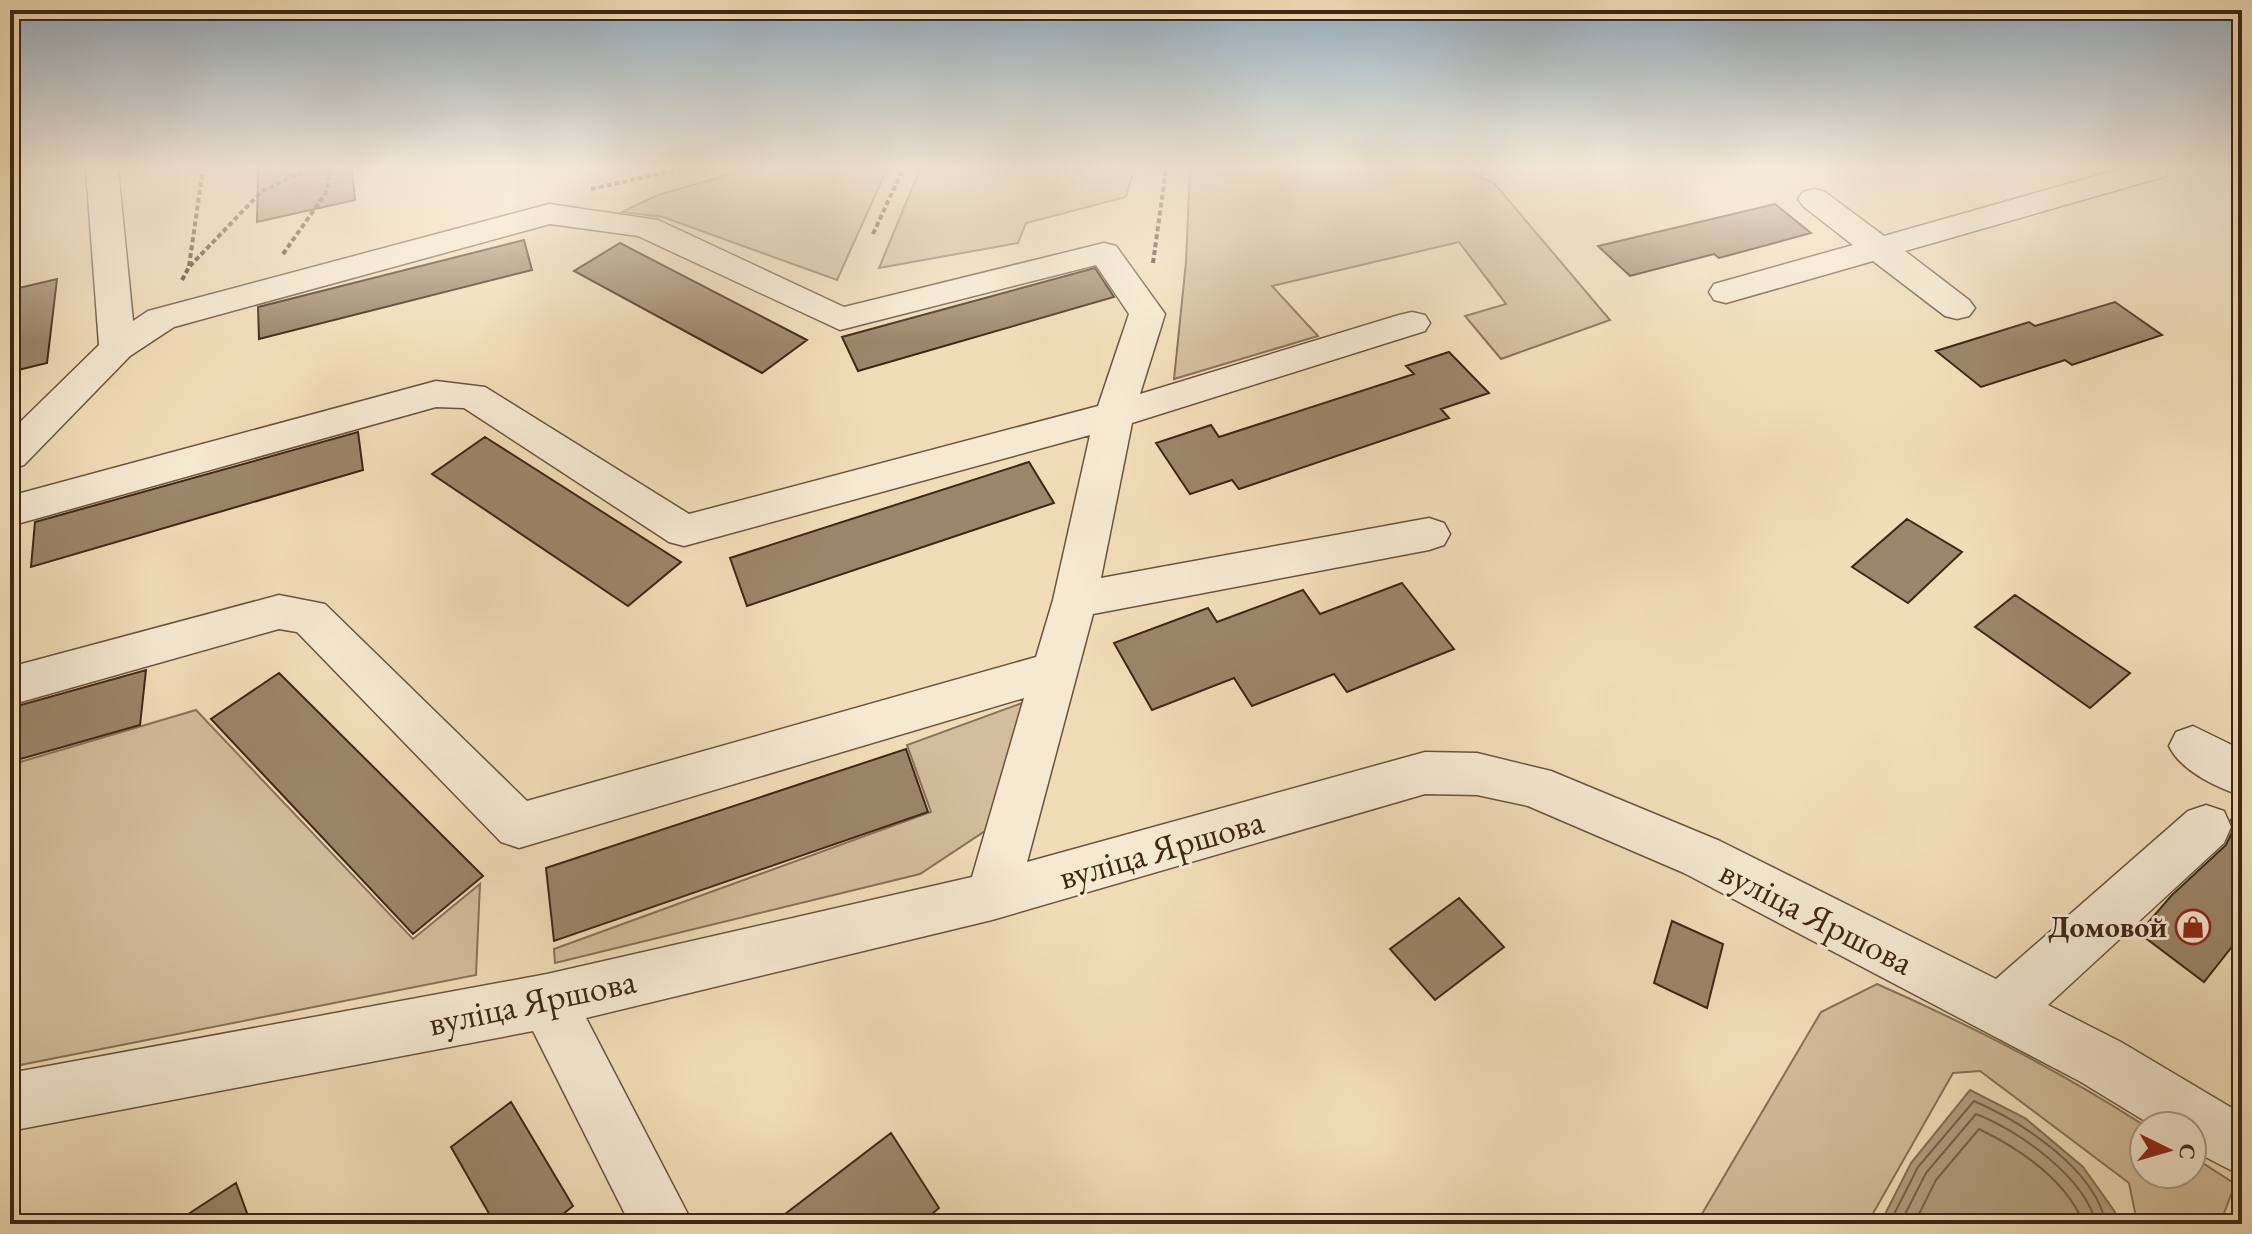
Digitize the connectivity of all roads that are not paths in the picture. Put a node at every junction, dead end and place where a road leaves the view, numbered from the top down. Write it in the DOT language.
graph roads {
  1 [pos="107,227"];
  2 [pos="501,227"];
  3 [pos="643,227"];
  4 [pos="1851,227"];
  5 [pos="1958,227"];
  6 [pos="1881,249"];
  7 [pos="1726,292"];
  8 [pos="1957,308"];
  9 [pos="1412,323"];
  10 [pos="117,348"];
  11 [pos="1114,415"];
  12 [pos="10,455"];
  13 [pos="10,511"];
  14 [pos="1429,534"];
  15 [pos="1075,600"];
  16 [pos="1054,671"];
  17 [pos="10,686"];
  18 [pos="2193,746"];
  19 [pos="2242,775"];
  20 [pos="2206,827"];
  21 [pos="992,896"];
  22 [pos="547,1001"];
  23 [pos="2002,1010"];
  24 [pos="10,1102"];
  25 [pos="2242,1147"];
  26 [pos="662,1224"];
  1 -- 10 [label="street"];
  2 -- 10 [label="street"];
  3 -- 11 [label="street"];
  4 -- 6 [label="street"];
  5 -- 6 [label="street"];
  6 -- 7 [label="street"];
  6 -- 8 [label="street"];
  9 -- 11 [label="street"];
  10 -- 12 [label="street"];
  11 -- 13 [label="street"];
  11 -- 15 [label="street"];
  14 -- 15 [label="street"];
  15 -- 16 [label="street"];
  16 -- 17 [label="street"];
  16 -- 21 [label="street"];
  18 -- 19 [label="street"];
  20 -- 23 [label="street"];
  21 -- 22 [label="street, вуліца Яршова"];
  21 -- 23 [label="street, вуліца Яршова"];
  22 -- 24 [label="street, вуліца Яршова"];
  22 -- 26 [label="street"];
  23 -- 25 [label="street, вуліца Яршова"];
}
